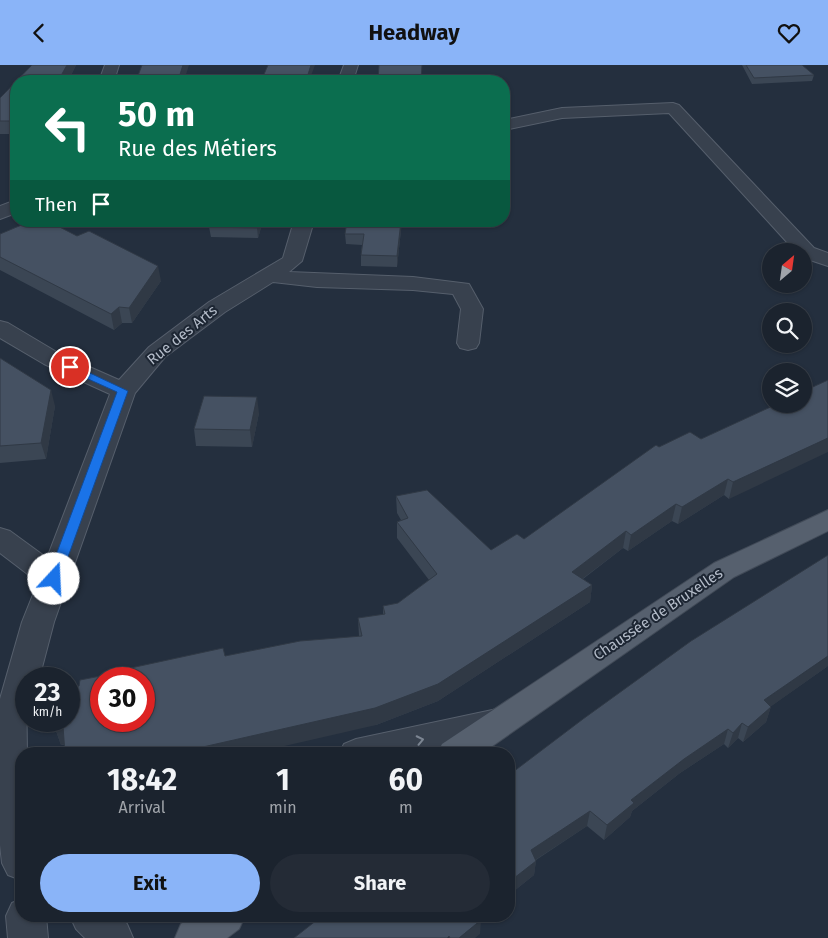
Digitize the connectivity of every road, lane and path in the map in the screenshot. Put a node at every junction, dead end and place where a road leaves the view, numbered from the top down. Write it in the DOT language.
graph roads {
  1 [pos="510,124"];
  2 [pos="302,227"];
  3 [pos="828,261"];
  4 [pos="269,275"];
  5 [pos="0,328"];
  6 [pos="468,343"];
  7 [pos="123,391"];
  8 [pos="828,519"];
  9 [pos="0,538"];
  10 [pos="54,579"];
  11 [pos="497,723"];
  12 [pos="388,747"];
  13 [pos="464,747"];
  14 [pos="15,828"];
  15 [pos="27,922"];
  16 [pos="96,922"];
  17 [pos="217,922"];
  18 [pos="28,938"];
  19 [pos="113,938"];
  20 [pos="195,938"];
  1 -- 3 [label="street"];
  2 -- 4 [label="street, Rue des Arts"];
  4 -- 6 [label="street"];
  4 -- 7 [label="street, Rue des Arts"];
  5 -- 7 [label="street"];
  7 -- 10 [label="street, Rue des Arts"];
  8 -- 11 [label="main road, Chaussée de Bruxelles"];
  9 -- 10 [label="street"];
  10 -- 14 [label="street, Rue des Arts"];
  12 -- 11 [label="street, Chaussée de Bruxelles, one-way"];
  11 -- 13 [label="main road, Chaussée de Bruxelles"];
  15 -- 18 [label="street"];
  16 -- 19 [label="street"];
  17 -- 20 [label="main road"];
}
